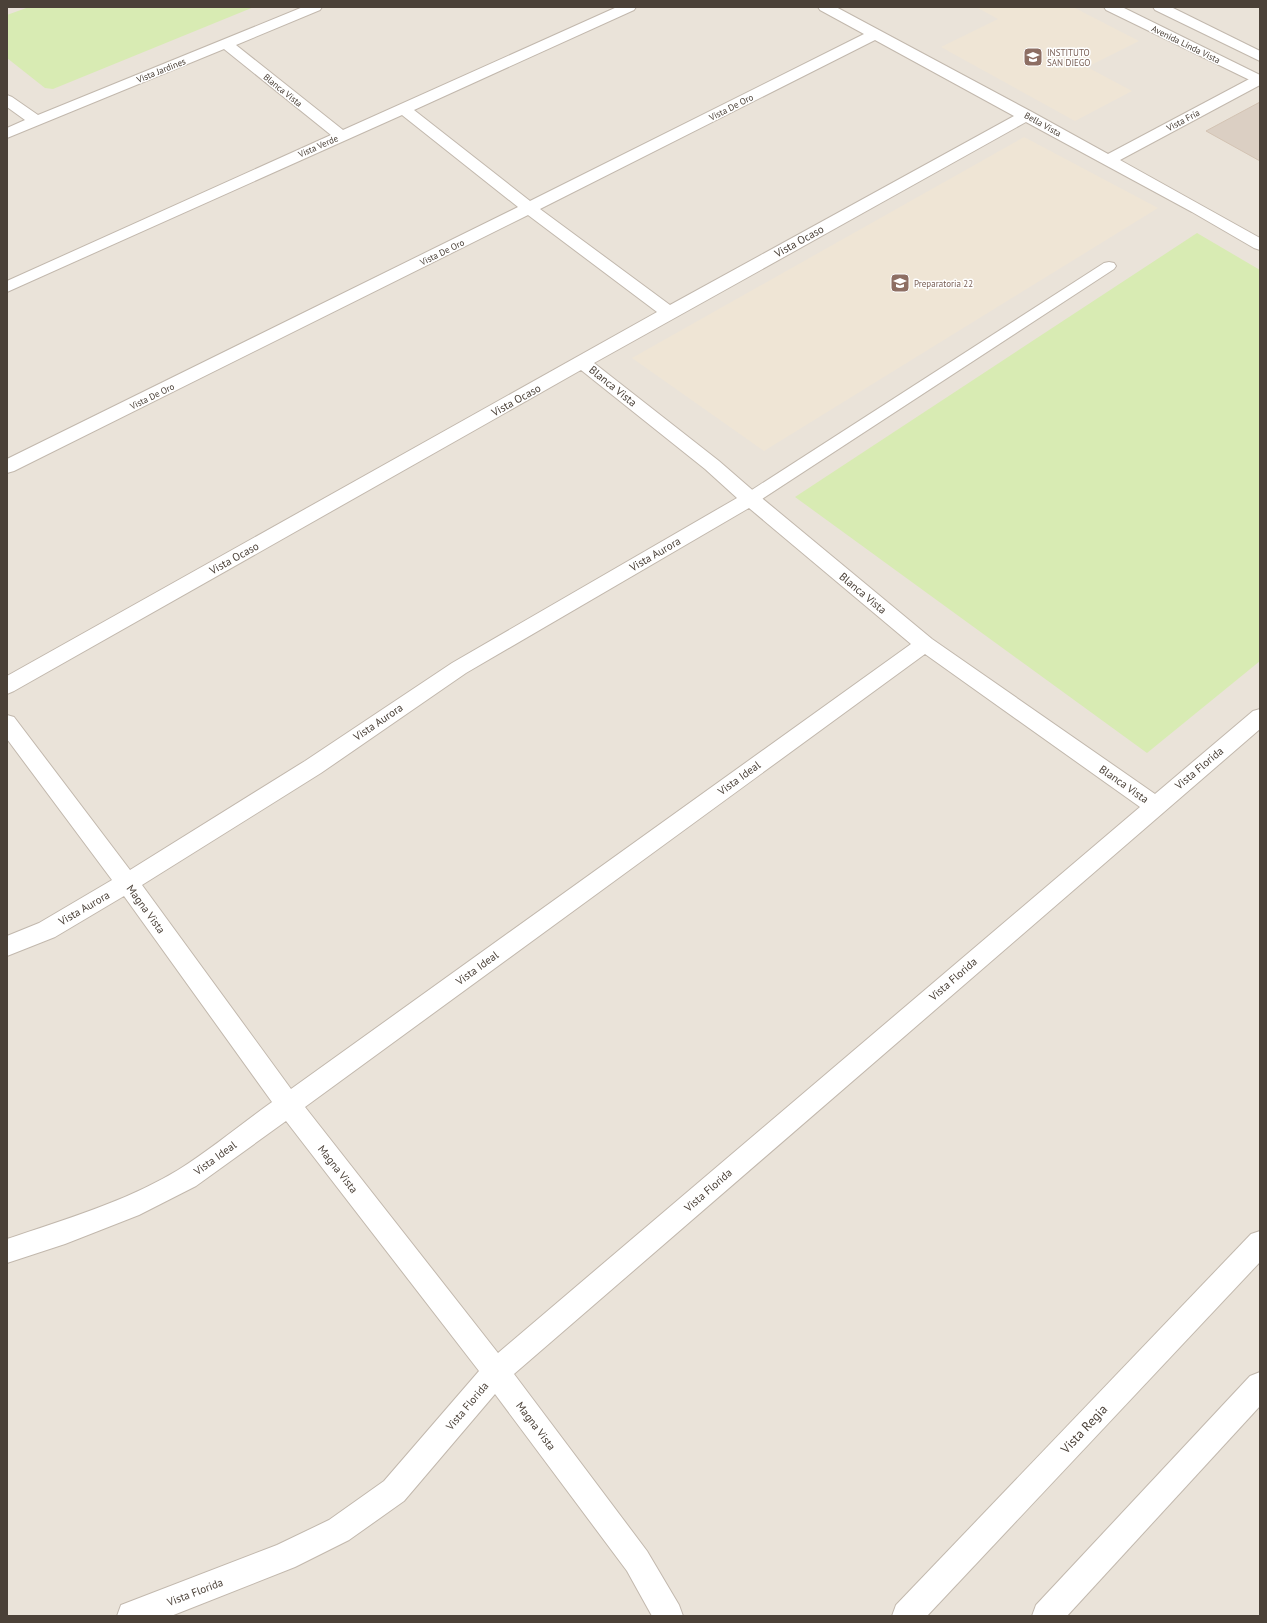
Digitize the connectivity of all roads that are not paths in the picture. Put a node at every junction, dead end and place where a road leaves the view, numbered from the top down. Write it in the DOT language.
graph roads {
  1 [pos="315,7"];
  2 [pos="629,7"];
  3 [pos="825,7"];
  4 [pos="1111,7"];
  5 [pos="1160,7"];
  6 [pos="875,34"];
  7 [pos="225,43"];
  8 [pos="1260,57"];
  9 [pos="1259,81"];
  10 [pos="7,100"];
  11 [pos="402,108"];
  12 [pos="1027,115"];
  13 [pos="36,121"];
  14 [pos="7,133"];
  15 [pos="341,136"];
  16 [pos="1109,160"];
  17 [pos="529,208"];
  18 [pos="1260,245"];
  19 [pos="1109,266"];
  20 [pos="7,287"];
  21 [pos="669,314"];
  22 [pos="583,362"];
  23 [pos="7,467"];
  24 [pos="750,499"];
  25 [pos="925,644"];
  26 [pos="7,686"];
  27 [pos="1260,717"];
  28 [pos="7,723"];
  29 [pos="1155,806"];
  30 [pos="127,883"];
  31 [pos="7,946"];
  32 [pos="288,1105"];
  33 [pos="1260,1243"];
  34 [pos="7,1251"];
  35 [pos="496,1372"];
  36 [pos="1260,1386"];
  37 [pos="132,1616"];
  38 [pos="668,1616"];
  39 [pos="907,1616"];
  40 [pos="1047,1616"];
  1 -- 7 [label="street, Vista Jardines"];
  2 -- 11 [label="street, Vista Verde"];
  3 -- 6 [label="street, Bella Vista"];
  4 -- 9 [label="street, Avenida Linda Vista"];
  5 -- 8 [label="street, Avenida Linda Vista"];
  6 -- 12 [label="street, Bella Vista"];
  6 -- 17 [label="street, Vista De Oro"];
  7 -- 13 [label="street, Vista Jardines"];
  7 -- 15 [label="street, Blanca Vista"];
  9 -- 16 [label="street, Vista Fría"];
  10 -- 13 [label="street"];
  11 -- 15 [label="street, Vista Verde"];
  11 -- 17 [label="street"];
  12 -- 16 [label="street, Bella Vista"];
  12 -- 21 [label="street, Vista Ocaso"];
  13 -- 14 [label="street, Vista Jardines"];
  15 -- 20 [label="street, Vista Verde"];
  16 -- 18 [label="street, Bella Vista"];
  17 -- 21 [label="street"];
  17 -- 23 [label="street, Vista De Oro"];
  19 -- 24 [label="lane"];
  21 -- 22 [label="street, Vista Ocaso"];
  22 -- 24 [label="street, Blanca Vista"];
  22 -- 26 [label="street, Vista Ocaso"];
  24 -- 25 [label="street, Blanca Vista"];
  24 -- 30 [label="street, Vista Aurora"];
  25 -- 29 [label="street, Blanca Vista"];
  25 -- 32 [label="street, Vista Ideal"];
  27 -- 29 [label="street, Vista Florida"];
  28 -- 30 [label="street, Magna Vista"];
  29 -- 35 [label="street, Vista Florida"];
  30 -- 31 [label="street, Vista Aurora"];
  30 -- 32 [label="street, Magna Vista"];
  32 -- 34 [label="street, Vista Ideal"];
  32 -- 35 [label="street, Magna Vista"];
  33 -- 39 [label="street, Vista Regia"];
  35 -- 37 [label="street, Vista Florida"];
  35 -- 38 [label="street, Magna Vista"];
  36 -- 40 [label="street"];
}
